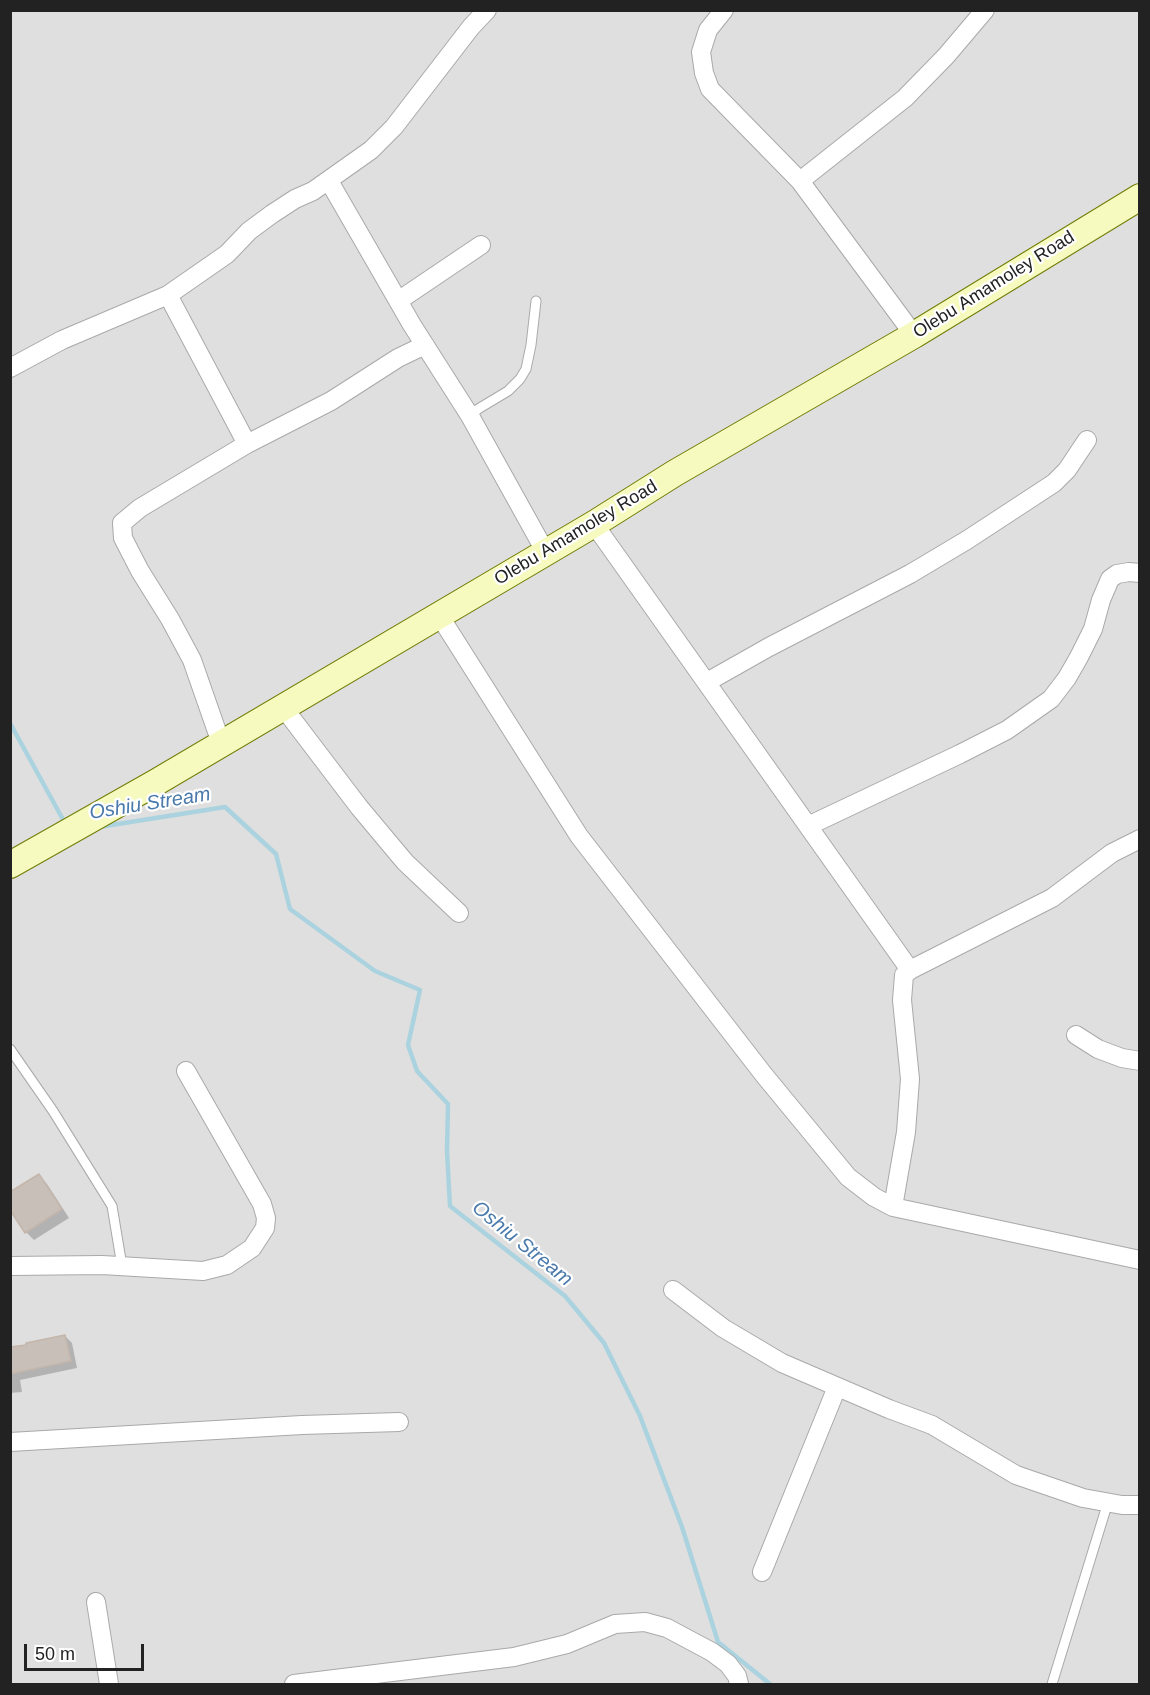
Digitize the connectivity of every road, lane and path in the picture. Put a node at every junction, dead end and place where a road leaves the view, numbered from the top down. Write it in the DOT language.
graph roads {
  1 [pos="487,10"];
  2 [pos="723,10"];
  3 [pos="986,10"];
  4 [pos="329,180"];
  5 [pos="800,181"];
  6 [pos="1140,197"];
  7 [pos="481,245"];
  8 [pos="168,295"];
  9 [pos="398,301"];
  10 [pos="536,301"];
  11 [pos="914,335"];
  12 [pos="425,345"];
  13 [pos="10,368"];
  14 [pos="470,416"];
  15 [pos="1087,440"];
  16 [pos="247,444"];
  17 [pos="594,524"];
  18 [pos="545,551"];
  19 [pos="1140,573"];
  20 [pos="439,615"];
  21 [pos="707,682"];
  22 [pos="283,707"];
  23 [pos="221,743"];
  24 [pos="808,826"];
  25 [pos="1140,839"];
  26 [pos="10,865"];
  27 [pos="459,913"];
  28 [pos="910,970"];
  29 [pos="1076,1035"];
  30 [pos="10,1049"];
  31 [pos="1140,1061"];
  32 [pos="186,1071"];
  33 [pos="893,1207"];
  34 [pos="1140,1260"];
  35 [pos="10,1266"];
  36 [pos="122,1266"];
  37 [pos="673,1290"];
  38 [pos="837,1387"];
  39 [pos="399,1422"];
  40 [pos="10,1442"];
  41 [pos="1108,1502"];
  42 [pos="1140,1505"];
  43 [pos="762,1572"];
  44 [pos="96,1602"];
  45 [pos="109,1684"];
  46 [pos="294,1684"];
  47 [pos="739,1684"];
  48 [pos="1052,1684"];
  1 -- 4 [label="street"];
  2 -- 5 [label="street"];
  3 -- 5 [label="street"];
  4 -- 8 [label="street"];
  4 -- 9 [label="street"];
  5 -- 11 [label="street"];
  6 -- 11 [label="street, Olebu Amamoley Road"];
  7 -- 9 [label="street"];
  8 -- 13 [label="street"];
  8 -- 16 [label="street"];
  9 -- 12 [label="street"];
  10 -- 14 [label="lane"];
  11 -- 17 [label="street, Olebu Amamoley Road"];
  12 -- 14 [label="street"];
  12 -- 16 [label="street"];
  14 -- 18 [label="street"];
  15 -- 21 [label="street"];
  16 -- 23 [label="street"];
  17 -- 18 [label="street, Olebu Amamoley Road"];
  17 -- 21 [label="street"];
  18 -- 20 [label="street, Olebu Amamoley Road"];
  19 -- 24 [label="street"];
  20 -- 22 [label="street, Olebu Amamoley Road"];
  20 -- 33 [label="street"];
  21 -- 24 [label="street"];
  22 -- 23 [label="street, Olebu Amamoley Road"];
  22 -- 27 [label="street"];
  23 -- 26 [label="street, Olebu Amamoley Road"];
  24 -- 28 [label="street"];
  25 -- 28 [label="street"];
  28 -- 33 [label="street"];
  29 -- 31 [label="street"];
  30 -- 36 [label="lane"];
  32 -- 36 [label="street"];
  33 -- 34 [label="street"];
  35 -- 36 [label="street"];
  37 -- 38 [label="street"];
  38 -- 41 [label="street"];
  38 -- 43 [label="street"];
  39 -- 40 [label="street"];
  41 -- 42 [label="street"];
  41 -- 48 [label="lane"];
  44 -- 45 [label="street"];
  46 -- 47 [label="street"];
}
